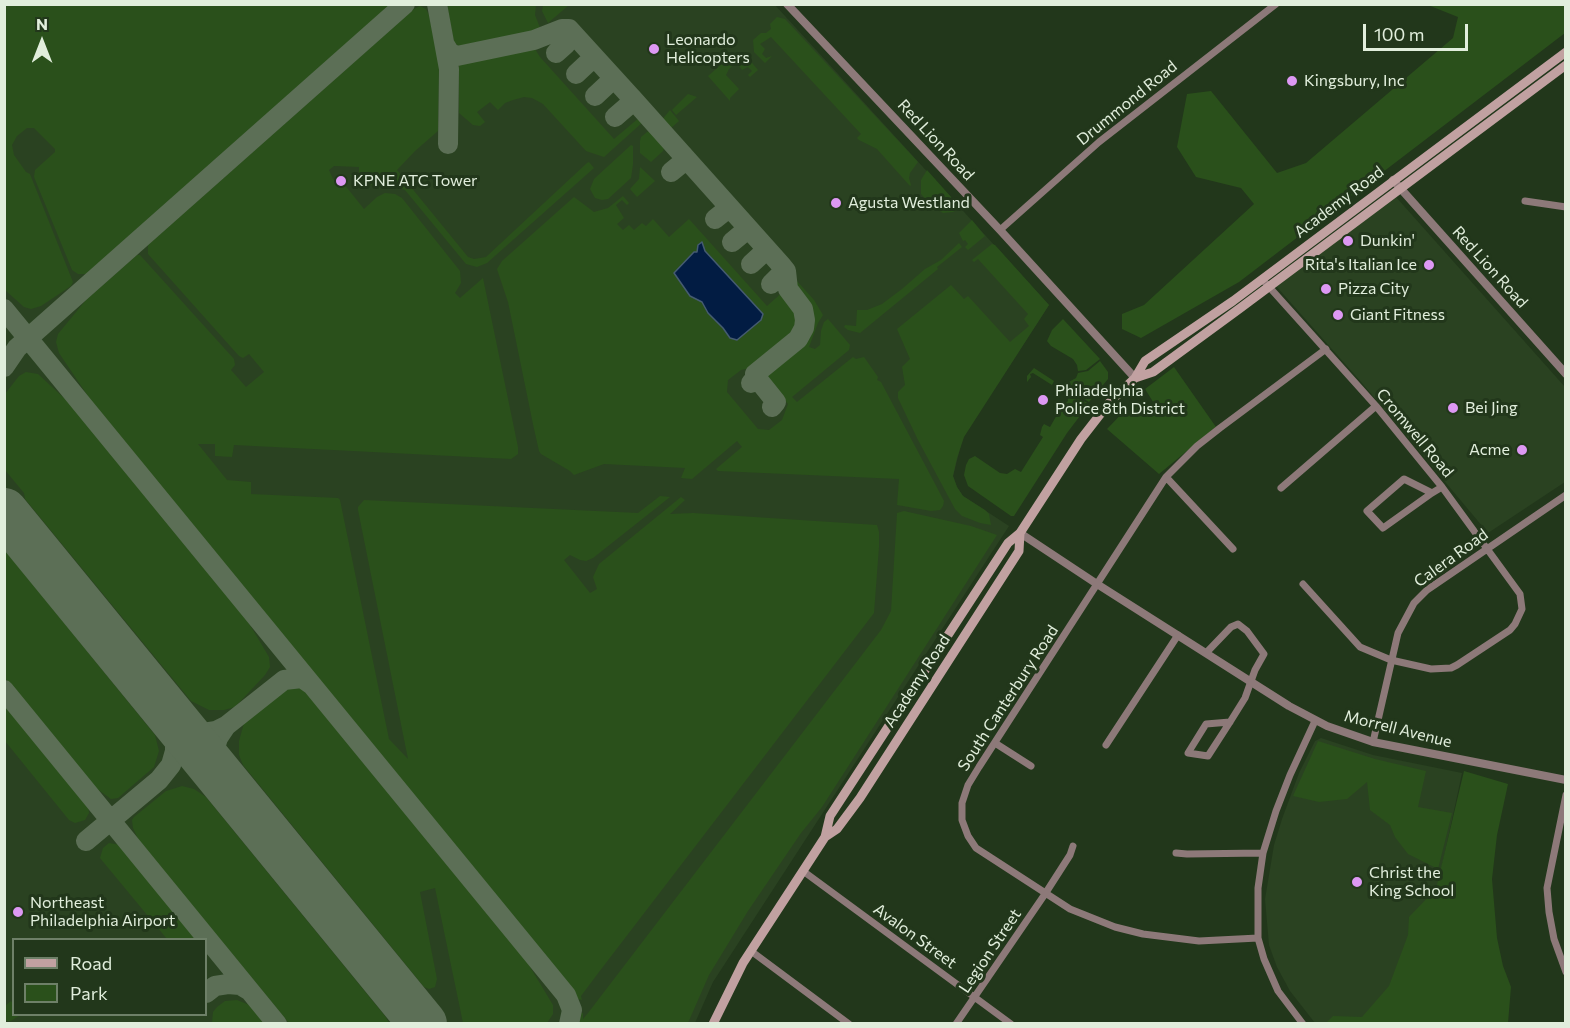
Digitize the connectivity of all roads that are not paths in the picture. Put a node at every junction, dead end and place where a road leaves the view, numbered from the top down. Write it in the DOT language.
graph roads {
  1 [pos="788,4"];
  2 [pos="1276,4"];
  3 [pos="1566,52"];
  4 [pos="1566,66"];
  5 [pos="1393,180"];
  6 [pos="1400,189"];
  7 [pos="1525,201"];
  8 [pos="1566,207"];
  9 [pos="1000,230"];
  10 [pos="1262,279"];
  11 [pos="1268,288"];
  12 [pos="1326,349"];
  13 [pos="1566,374"];
  14 [pos="1135,378"];
  15 [pos="1376,406"];
  16 [pos="1166,477"];
  17 [pos="1442,486"];
  18 [pos="1281,488"];
  19 [pos="1432,493"];
  20 [pos="1566,495"];
  21 [pos="1020,533"];
  22 [pos="1487,548"];
  23 [pos="1233,549"];
  24 [pos="1097,584"];
  25 [pos="1303,584"];
  26 [pos="1178,635"];
  27 [pos="1206,653"];
  28 [pos="1391,660"];
  29 [pos="1251,682"];
  30 [pos="1315,721"];
  31 [pos="1230,722"];
  32 [pos="1373,741"];
  33 [pos="995,743"];
  34 [pos="1106,745"];
  35 [pos="1032,766"];
  36 [pos="1566,780"];
  37 [pos="1566,795"];
  38 [pos="825,837"];
  39 [pos="1073,846"];
  40 [pos="1176,853"];
  41 [pos="1263,853"];
  42 [pos="803,871"];
  43 [pos="1046,894"];
  44 [pos="1258,938"];
  45 [pos="751,951"];
  46 [pos="1566,972"];
  47 [pos="975,998"];
  48 [pos="713,1023"];
  49 [pos="849,1023"];
  50 [pos="956,1023"];
  51 [pos="1011,1023"];
  52 [pos="1303,1023"];
  1 -- 9 [label="street, Red Lion Road"];
  2 -- 9 [label="street, Drummond Road"];
  3 -- 5 [label="main road, Academy Road"];
  4 -- 6 [label="main road, Academy Road"];
  5 -- 6 [label="street, Red Lion Road"];
  5 -- 10 [label="main road, Academy Road"];
  6 -- 11 [label="main road, Academy Road"];
  6 -- 13 [label="street, Red Lion Road"];
  7 -- 8 [label="street"];
  9 -- 14 [label="street, Red Lion Road"];
  10 -- 11 [label="street, Cromwell Road"];
  10 -- 14 [label="main road, Academy Road"];
  11 -- 12 [label="street, Cromwell Road"];
  11 -- 14 [label="main road, Academy Road"];
  12 -- 15 [label="street, Cromwell Road"];
  12 -- 16 [label="street, South Canterbury Road"];
  14 -- 21 [label="main road, Academy Road"];
  15 -- 17 [label="street, Cromwell Road"];
  15 -- 18 [label="street"];
  16 -- 23 [label="street"];
  16 -- 24 [label="street, South Canterbury Road"];
  17 -- 19 [label="street"];
  17 -- 22 [label="street, Cromwell Road"];
  19 -- 19 [label="street"];
  20 -- 22 [label="street, Calera Road"];
  21 -- 24 [label="street, Morrell Avenue"];
  21 -- 38 [label="main road, Academy Road"];
  21 -- 38 [label="main road, Academy Road"];
  22 -- 28 [label="street, Calera Road"];
  22 -- 28 [label="street, Cromwell Road"];
  24 -- 26 [label="street, Morrell Avenue"];
  24 -- 33 [label="street, South Canterbury Road"];
  25 -- 28 [label="street"];
  26 -- 27 [label="street, Morrell Avenue"];
  26 -- 34 [label="street"];
  27 -- 29 [label="street, Morrell Avenue"];
  27 -- 29 [label="street"];
  28 -- 32 [label="street, Calera Road"];
  29 -- 30 [label="street, Morrell Avenue"];
  29 -- 31 [label="street"];
  30 -- 32 [label="street, Morrell Avenue"];
  30 -- 41 [label="street"];
  31 -- 31 [label="street"];
  32 -- 36 [label="street, Morrell Avenue"];
  33 -- 35 [label="street"];
  33 -- 43 [label="street, South Canterbury Road"];
  37 -- 46 [label="street"];
  38 -- 42 [label="main road, Academy Road"];
  39 -- 43 [label="street, Legion Street"];
  40 -- 41 [label="street"];
  41 -- 44 [label="street"];
  42 -- 45 [label="main road, Academy Road"];
  42 -- 47 [label="street, Avalon Street"];
  43 -- 44 [label="street, South Canterbury Road"];
  43 -- 47 [label="street, Legion Street"];
  44 -- 52 [label="street"];
  45 -- 48 [label="main road, Academy Road"];
  45 -- 49 [label="street"];
  47 -- 50 [label="street, Legion Street"];
  47 -- 51 [label="street, Avalon Street"];
}
